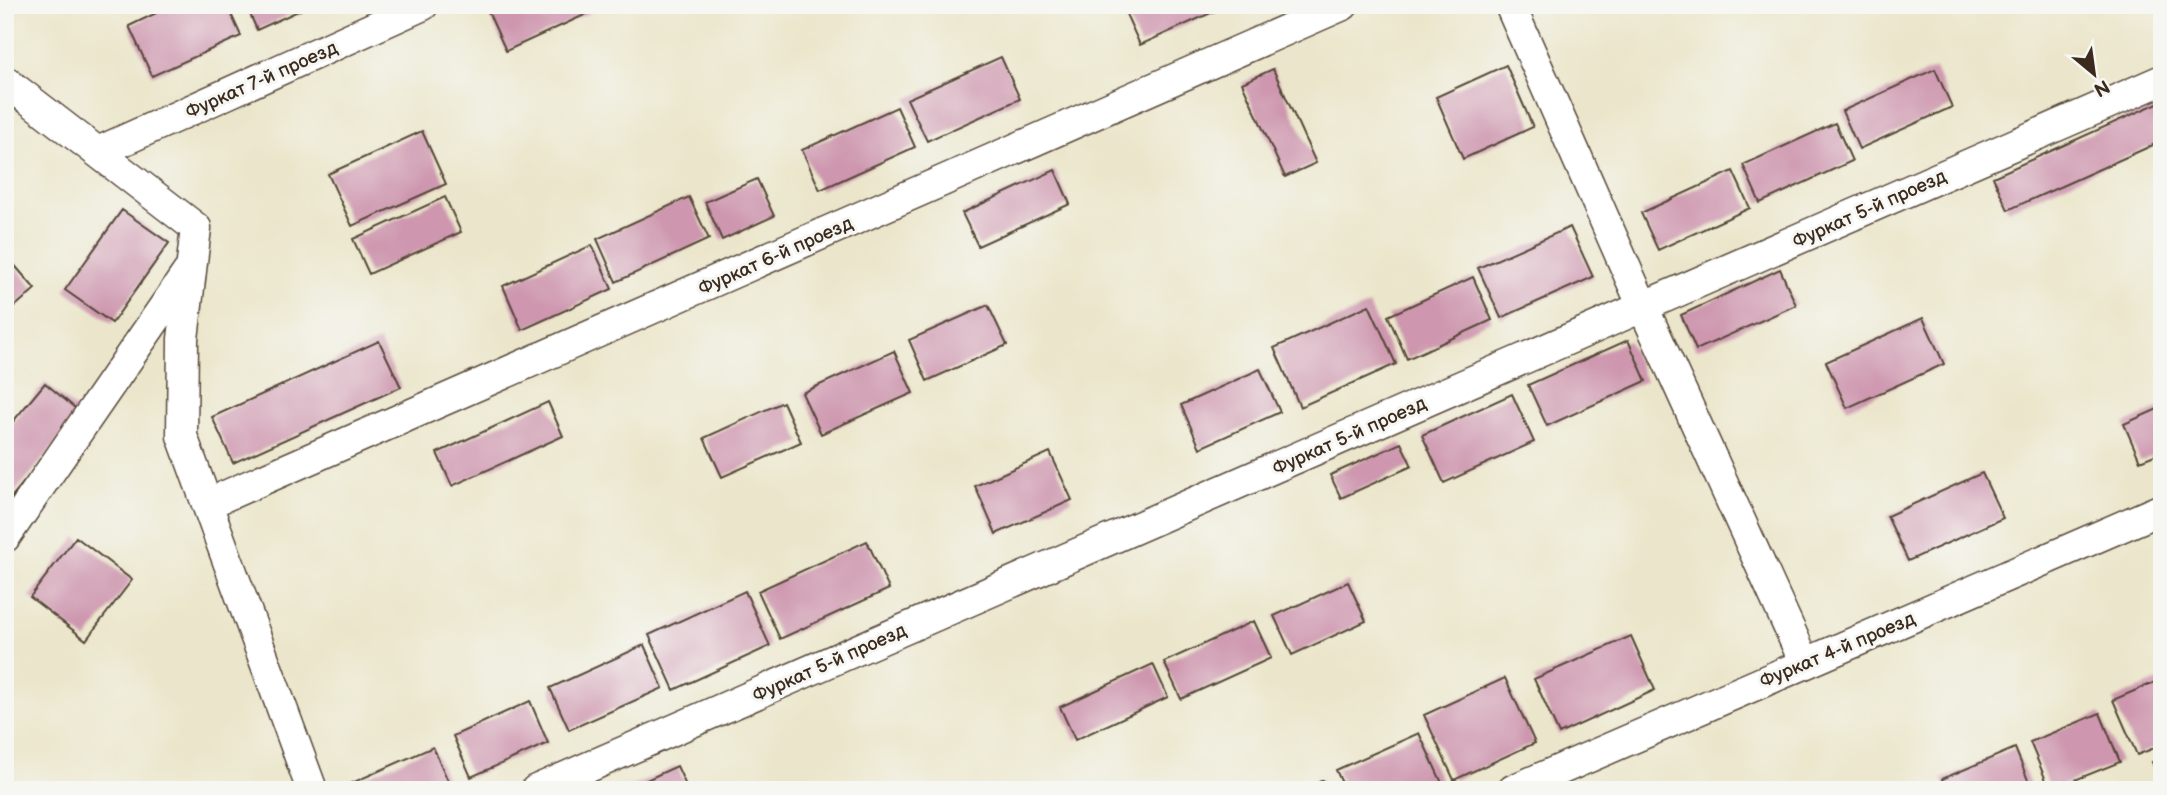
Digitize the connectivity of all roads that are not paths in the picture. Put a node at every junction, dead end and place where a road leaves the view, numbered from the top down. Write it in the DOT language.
graph roads {
  1 [pos="423,5"];
  2 [pos="1343,5"];
  3 [pos="1510,5"];
  4 [pos="2162,80"];
  5 [pos="5,81"];
  6 [pos="98,152"];
  7 [pos="191,267"];
  8 [pos="1643,307"];
  9 [pos="207,504"];
  10 [pos="2162,509"];
  11 [pos="5,537"];
  12 [pos="1805,663"];
  13 [pos="313,790"];
  14 [pos="536,790"];
  15 [pos="1513,790"];
  1 -- 6 [label="street, Фуркат 7-й проезд"];
  2 -- 9 [label="street, Фуркат 6-й проезд"];
  3 -- 8 [label="street"];
  4 -- 8 [label="street, Фуркат 5-й проезд"];
  5 -- 6 [label="street"];
  6 -- 7 [label="street"];
  7 -- 9 [label="street"];
  7 -- 11 [label="street"];
  8 -- 12 [label="street"];
  8 -- 14 [label="street, Фуркат 5-й проезд"];
  9 -- 13 [label="street"];
  10 -- 12 [label="street, Фуркат 4-й проезд"];
  12 -- 15 [label="street, Фуркат 4-й проезд"];
}
